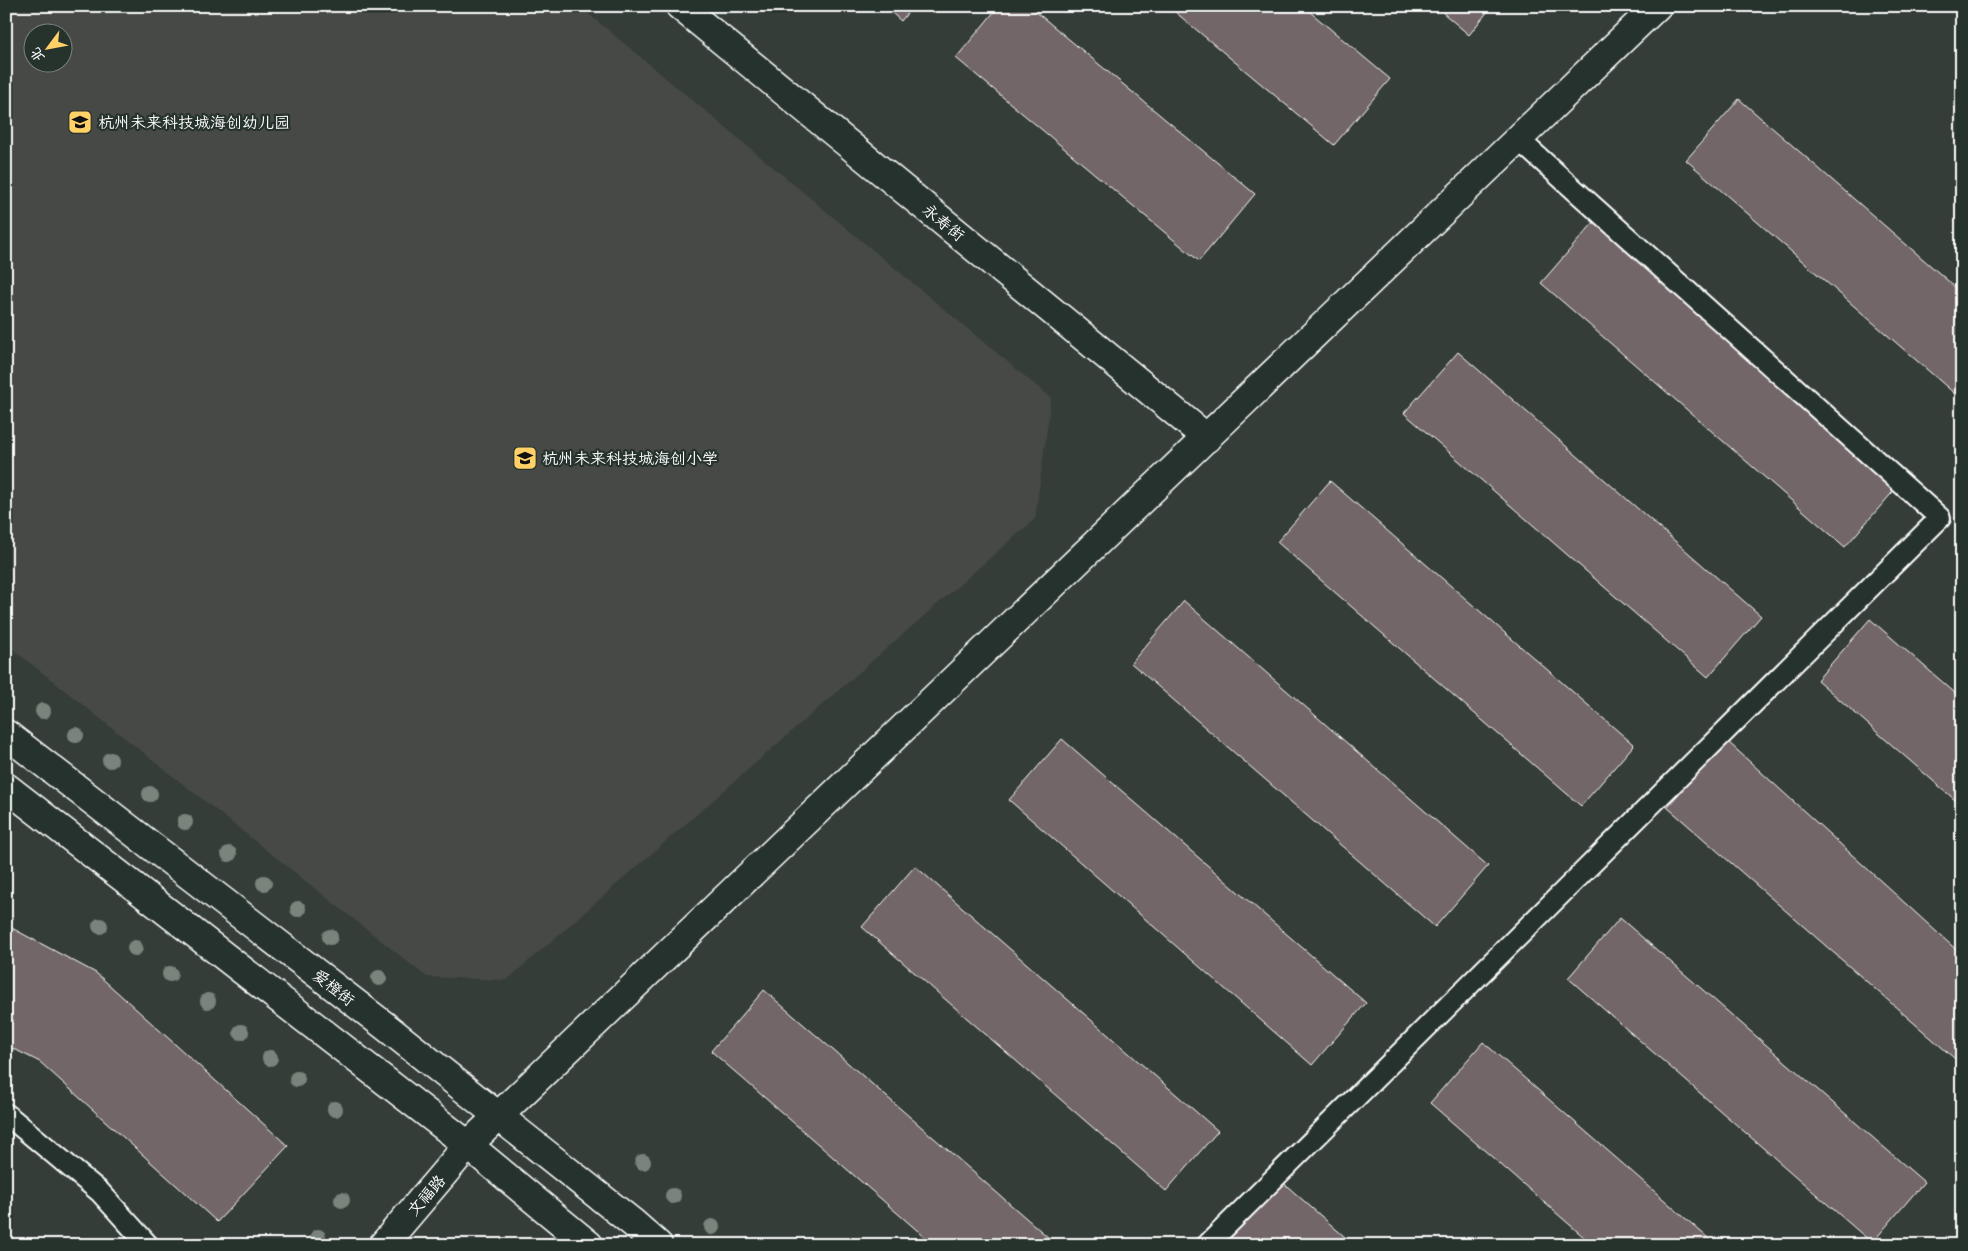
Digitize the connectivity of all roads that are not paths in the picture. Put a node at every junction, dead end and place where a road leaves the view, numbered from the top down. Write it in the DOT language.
graph roads {
  1 [pos="680,6"];
  2 [pos="1657,6"];
  3 [pos="1518,139"];
  4 [pos="1207,438"];
  5 [pos="6,734"];
  6 [pos="6,788"];
  7 [pos="6,1114"];
  8 [pos="499,1116"];
  9 [pos="468,1145"];
  10 [pos="148,1245"];
  11 [pos="383,1245"];
  12 [pos="590,1245"];
  13 [pos="658,1245"];
  14 [pos="1207,1245"];
  1 -- 4 [label="street, 永寿街"];
  2 -- 3 [label="street, 文福路"];
  3 -- 4 [label="street, 文福路"];
  3 -- 14 [label="lane"];
  4 -- 8 [label="street, 文福路"];
  5 -- 8 [label="street, 爱橙街"];
  6 -- 9 [label="street"];
  7 -- 10 [label="lane"];
  8 -- 9 [label="street, 文福路"];
  8 -- 13 [label="street, 爱橙街"];
  9 -- 11 [label="street, 文福路"];
  9 -- 12 [label="street"];
}
